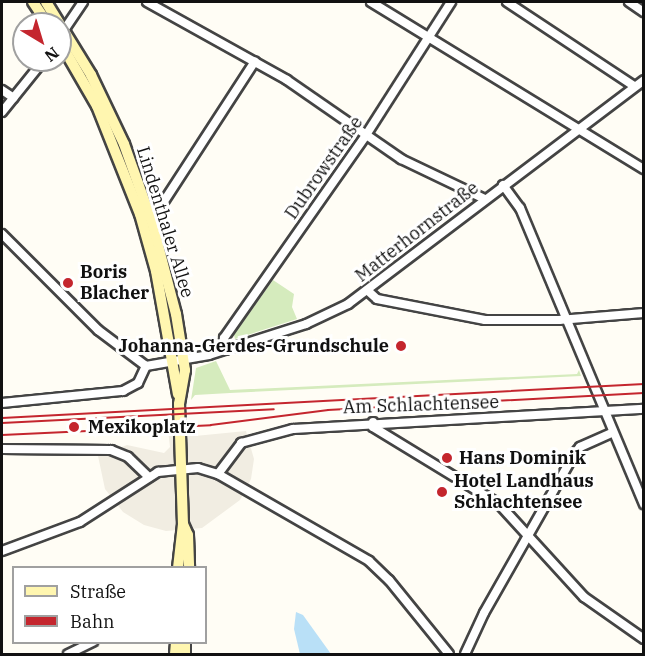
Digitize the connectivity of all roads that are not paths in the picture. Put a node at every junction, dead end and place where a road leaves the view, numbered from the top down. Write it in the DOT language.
graph roads {
  1 [pos="82,2"];
  2 [pos="147,2"];
  3 [pos="371,2"];
  4 [pos="451,2"];
  5 [pos="507,2"];
  6 [pos="629,2"];
  7 [pos="644,12"];
  8 [pos="72,17"];
  9 [pos="429,37"];
  10 [pos="72,49"];
  11 [pos="255,61"];
  12 [pos="72,63"];
  13 [pos="35,72"];
  14 [pos="644,80"];
  15 [pos="634,86"];
  16 [pos="2,90"];
  17 [pos="14,98"];
  18 [pos="2,112"];
  19 [pos="578,129"];
  20 [pos="366,135"];
  21 [pos="644,169"];
  22 [pos="503,185"];
  23 [pos="485,199"];
  24 [pos="149,214"];
  25 [pos="2,234"];
  26 [pos="367,290"];
  27 [pos="644,313"];
  28 [pos="565,320"];
  29 [pos="225,350"];
  30 [pos="184,360"];
  31 [pos="171,362"];
  32 [pos="146,366"];
  33 [pos="179,399"];
  34 [pos="2,402"];
  35 [pos="644,410"];
  36 [pos="605,413"];
  37 [pos="373,422"];
  38 [pos="613,432"];
  39 [pos="2,449"];
  40 [pos="181,468"];
  41 [pos="218,474"];
  42 [pos="148,477"];
  43 [pos="644,504"];
  44 [pos="183,524"];
  45 [pos="529,534"];
  46 [pos="2,551"];
  47 [pos="178,566"];
  48 [pos="189,566"];
  49 [pos="644,639"];
  50 [pos="89,644"];
  51 [pos="68,654"];
  52 [pos="449,654"];
  53 [pos="465,654"];
  1 -- 8 [label="street"];
  2 -- 11 [label="street"];
  3 -- 9 [label="street"];
  4 -- 9 [label="street, Dubrowstraße"];
  5 -- 15 [label="street"];
  6 -- 7 [label="street"];
  9 -- 19 [label="street"];
  9 -- 20 [label="street, Dubrowstraße"];
  10 -- 24 [label="main road, Lindenthaler Allee"];
  11 -- 20 [label="street"];
  11 -- 24 [label="street"];
  12 -- 31 [label="main road, Lindenthaler Allee"];
  13 -- 17 [label="street"];
  14 -- 15 [label="street, Matterhornstraße"];
  15 -- 19 [label="street, Matterhornstraße"];
  16 -- 17 [label="street"];
  17 -- 18 [label="street"];
  19 -- 21 [label="street"];
  19 -- 22 [label="street, Matterhornstraße"];
  20 -- 23 [label="street"];
  20 -- 29 [label="street, Dubrowstraße"];
  22 -- 23 [label="street, Matterhornstraße"];
  22 -- 28 [label="street"];
  23 -- 26 [label="street, Matterhornstraße"];
  24 -- 30 [label="main road, Lindenthaler Allee"];
  25 -- 32 [label="street"];
  26 -- 28 [label="street"];
  26 -- 29 [label="street, Matterhornstraße"];
  27 -- 28 [label="street"];
  28 -- 36 [label="street"];
  29 -- 30 [label="street, Matterhornstraße"];
  30 -- 31 [label="street, Matterhornstraße"];
  30 -- 33 [label="main road, Lindenthaler Allee"];
  31 -- 32 [label="street, Matterhornstraße"];
  31 -- 33 [label="main road, Lindenthaler Allee"];
  32 -- 34 [label="street"];
  33 -- 40 [label="main road, Lindenthaler Allee"];
  35 -- 36 [label="street, Am Schlachtensee"];
  36 -- 37 [label="street, Am Schlachtensee"];
  36 -- 38 [label="street"];
  37 -- 41 [label="street, Am Schlachtensee"];
  37 -- 45 [label="street"];
  38 -- 43 [label="street"];
  38 -- 45 [label="street"];
  39 -- 42 [label="street"];
  40 -- 41 [label="street"];
  40 -- 42 [label="street"];
  40 -- 44 [label="main road, Lindenthaler Allee"];
  41 -- 52 [label="street"];
  42 -- 46 [label="street"];
  44 -- 47 [label="main road"];
  44 -- 48 [label="main road"];
  45 -- 49 [label="street"];
  45 -- 53 [label="street"];
  50 -- 51 [label="street"];
}
